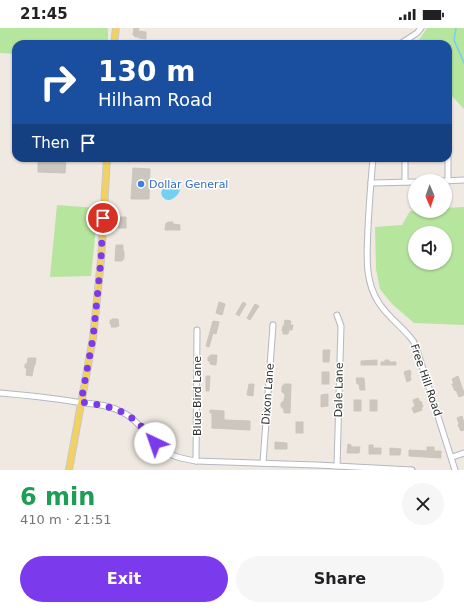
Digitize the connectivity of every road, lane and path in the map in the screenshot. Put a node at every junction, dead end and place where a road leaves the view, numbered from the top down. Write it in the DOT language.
graph roads {
  1 [pos="116,28"];
  2 [pos="421,28"];
  3 [pos="114,40"];
  4 [pos="406,40"];
  5 [pos="107,162"];
  6 [pos="373,162"];
  7 [pos="405,162"];
  8 [pos="448,162"];
  9 [pos="447,174"];
  10 [pos="464,180"];
  11 [pos="452,181"];
  12 [pos="371,182"];
  13 [pos="405,182"];
  14 [pos="338,315"];
  15 [pos="273,325"];
  16 [pos="197,330"];
  17 [pos="0,393"];
  18 [pos="81,402"];
  19 [pos="464,453"];
  20 [pos="452,457"];
  21 [pos="196,461"];
  22 [pos="262,463"];
  23 [pos="337,466"];
  24 [pos="69,470"];
  25 [pos="412,470"];
  26 [pos="455,470"];
  1 -- 3 [label="main road"];
  2 -- 4 [label="street"];
  5 -- 18 [label="main road"];
  6 -- 12 [label="street, Free Hill Road"];
  7 -- 13 [label="street"];
  8 -- 9 [label="street"];
  10 -- 11 [label="street"];
  12 -- 13 [label="street"];
  12 -- 20 [label="street, Free Hill Road"];
  14 -- 23 [label="street, Dale Lane"];
  15 -- 22 [label="street, Dixon Lane"];
  16 -- 21 [label="street, Blue Bird Lane"];
  17 -- 18 [label="street"];
  18 -- 21 [label="street"];
  18 -- 24 [label="main road"];
  19 -- 20 [label="street"];
  20 -- 26 [label="street, Free Hill Road"];
  21 -- 22 [label="street"];
  22 -- 23 [label="street"];
  23 -- 25 [label="street"];
}
